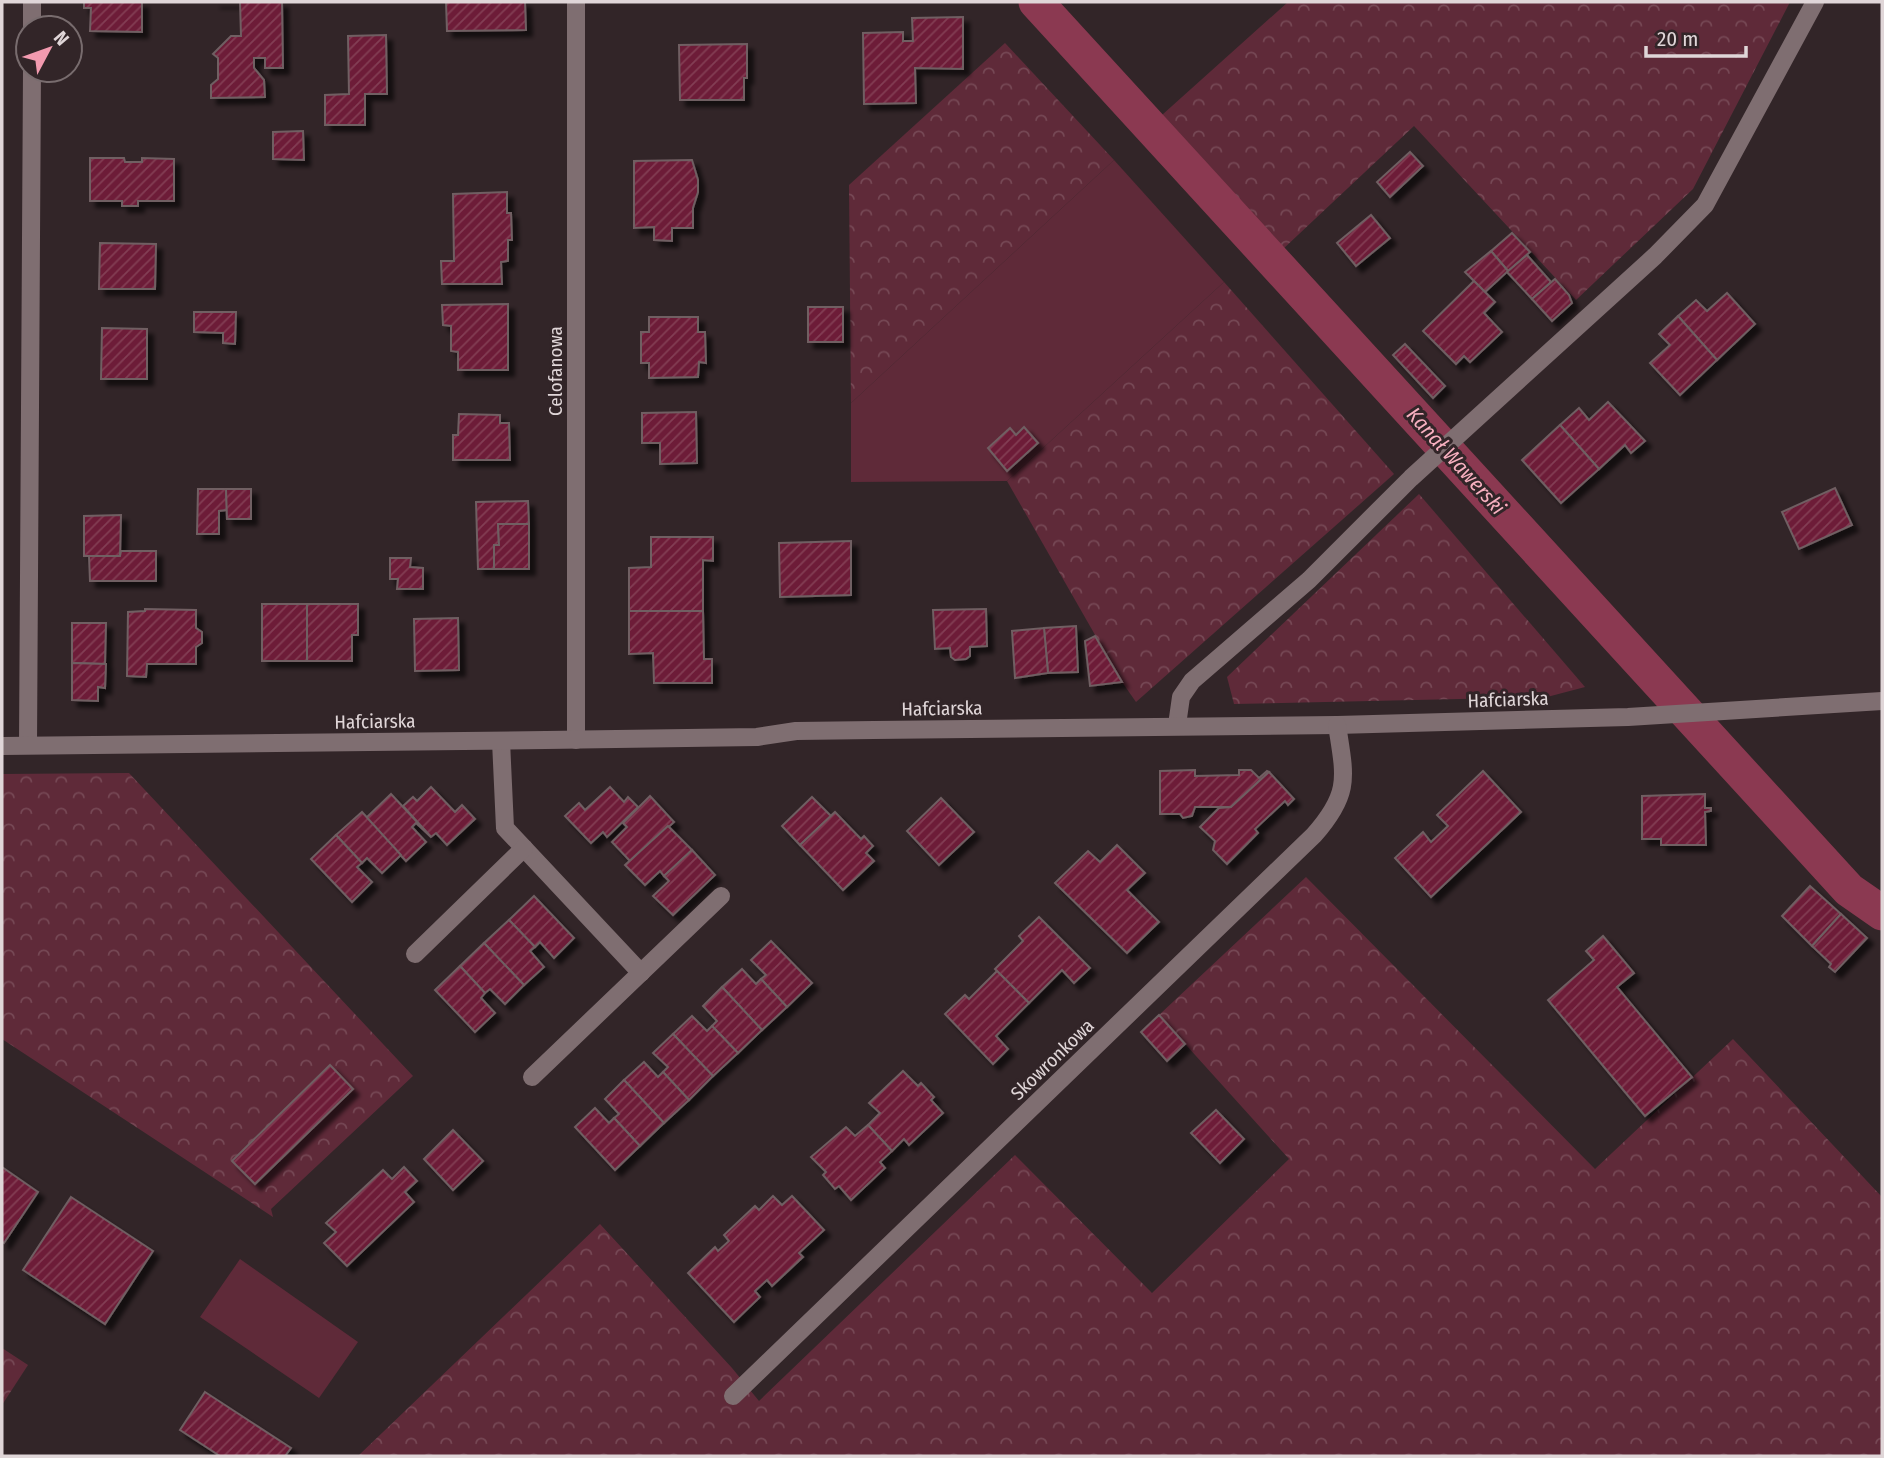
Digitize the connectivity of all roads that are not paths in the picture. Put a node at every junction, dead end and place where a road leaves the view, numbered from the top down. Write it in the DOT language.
graph roads {
  1 [pos="576,2"];
  2 [pos="1815,2"];
  3 [pos="32,84"];
  4 [pos="1882,701"];
  5 [pos="1177,725"];
  6 [pos="1337,725"];
  7 [pos="576,740"];
  8 [pos="501,741"];
  9 [pos="2,746"];
  10 [pos="28,746"];
  11 [pos="524,848"];
  12 [pos="721,897"];
  13 [pos="415,954"];
  14 [pos="641,973"];
  15 [pos="532,1077"];
  16 [pos="733,1396"];
  1 -- 7 [label="street, Celofanowa"];
  2 -- 5 [label="street"];
  3 -- 10 [label="street"];
  4 -- 6 [label="street, Hafciarska"];
  5 -- 6 [label="street, Hafciarska"];
  5 -- 7 [label="street, Hafciarska"];
  6 -- 16 [label="street, Skowronkowa"];
  7 -- 8 [label="street, Hafciarska"];
  8 -- 10 [label="street, Hafciarska"];
  8 -- 11 [label="street"];
  9 -- 10 [label="street, Hafciarska"];
  11 -- 13 [label="street"];
  11 -- 14 [label="street"];
  12 -- 14 [label="street"];
  14 -- 15 [label="street"];
}
